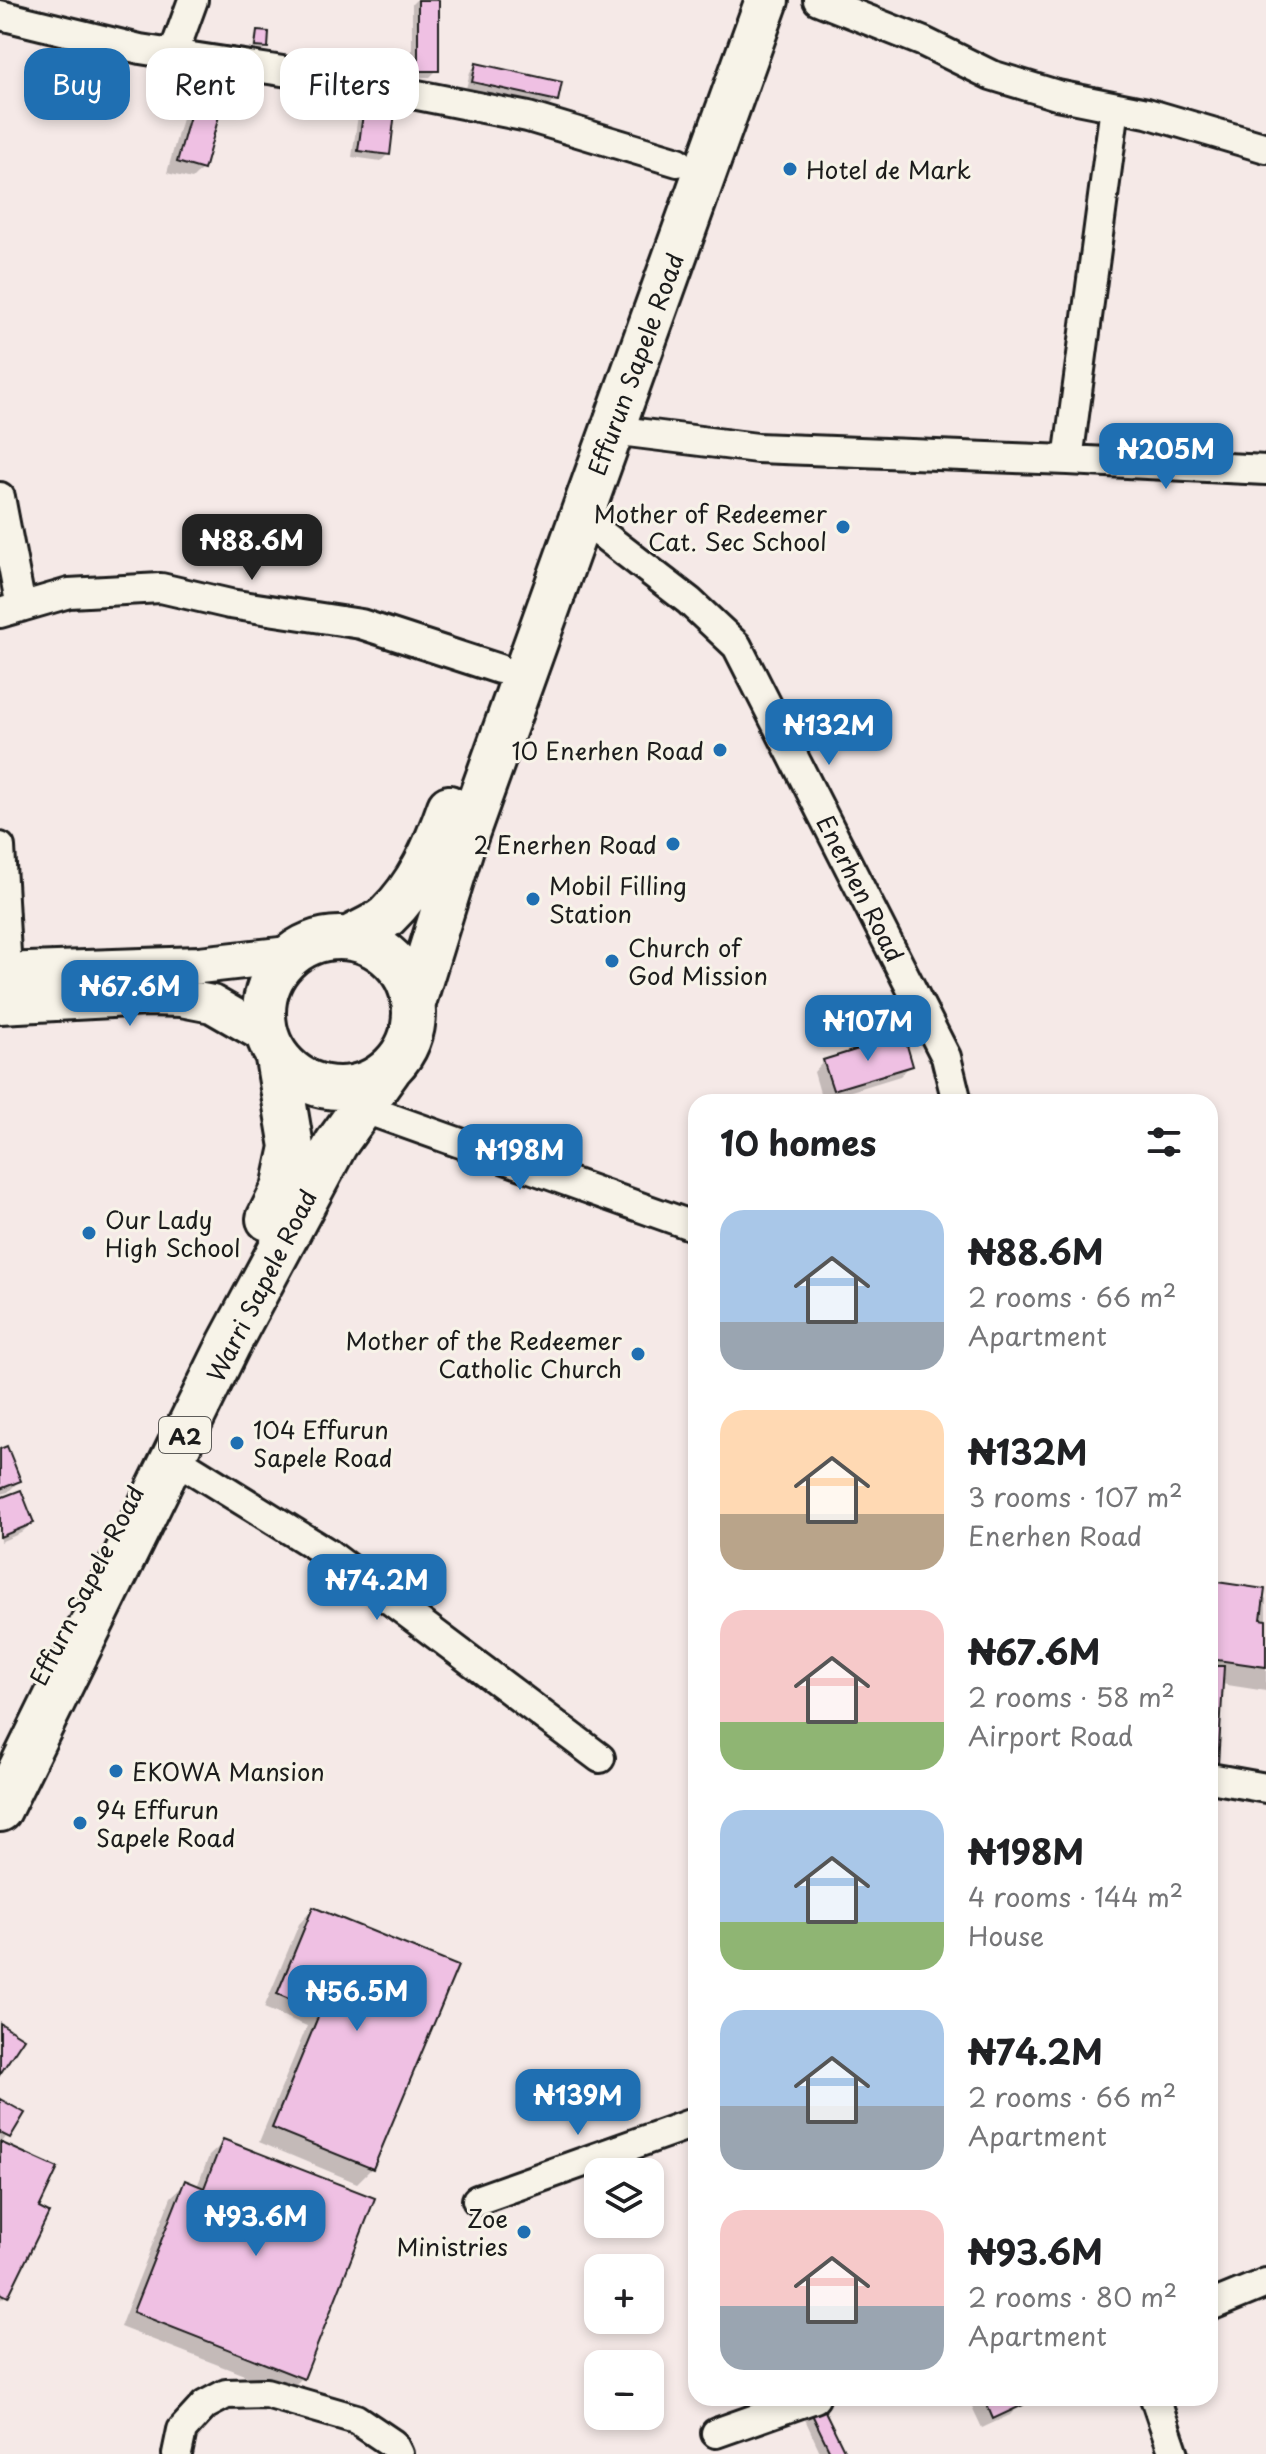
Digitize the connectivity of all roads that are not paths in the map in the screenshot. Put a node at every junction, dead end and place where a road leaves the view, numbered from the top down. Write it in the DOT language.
graph roads {
  1 [pos="193,0"];
  2 [pos="737,0"];
  3 [pos="767,0"];
  4 [pos="818,0"];
  5 [pos="0,15"];
  6 [pos="176,48"];
  7 [pos="146,50"];
  8 [pos="264,69"];
  9 [pos="1115,107"];
  10 [pos="1266,148"];
  11 [pos="678,162"];
  12 [pos="612,430"];
  13 [pos="1068,460"];
  14 [pos="1266,470"];
  15 [pos="0,497"];
  16 [pos="580,517"];
  17 [pos="10,610"];
  18 [pos="499,669"];
  19 [pos="0,847"];
  20 [pos="349,938"];
  21 [pos="289,955"];
  22 [pos="2,983"];
  23 [pos="414,1003"];
  24 [pos="272,1047"];
  25 [pos="389,1070"];
  26 [pos="955,1094"];
  27 [pos="362,1108"];
  28 [pos="688,1224"];
  29 [pos="174,1458"];
  30 [pos="0,1756"];
  31 [pos="600,1758"];
  32 [pos="1218,1779"];
  33 [pos="1266,1788"];
  34 [pos="0,1810"];
  35 [pos="688,2125"];
  36 [pos="477,2200"];
  37 [pos="1266,2283"];
  38 [pos="1218,2303"];
  39 [pos="792,2406"];
  40 [pos="1158,2406"];
  41 [pos="716,2433"];
  42 [pos="177,2454"];
  43 [pos="398,2454"];
  44 [pos="1174,2454"];
  1 -- 6 [label="street"];
  2 -- 11 [label="highway, Effurun Sapele Road"];
  3 -- 12 [label="highway, Effurun Sapele Road / A2"];
  4 -- 9 [label="street"];
  5 -- 7 [label="street"];
  8 -- 11 [label="street"];
  9 -- 10 [label="street"];
  9 -- 13 [label="street"];
  11 -- 18 [label="highway, Effurun Sapele Road"];
  12 -- 13 [label="street"];
  12 -- 16 [label="highway, Effurun Sapele Road / A2"];
  13 -- 14 [label="street"];
  15 -- 17 [label="street"];
  16 -- 23 [label="highway, Effurun Sapele Road / A2"];
  16 -- 26 [label="street, Enerhen Road"];
  17 -- 18 [label="street"];
  18 -- 20 [label="highway, Effurun Sapele Road"];
  19 -- 22 [label="street"];
  20 -- 21 [label="highway"];
  20 -- 23 [label="highway"];
  21 -- 22 [label="main road"];
  21 -- 24 [label="highway, A2"];
  22 -- 24 [label="main road"];
  23 -- 25 [label="highway, A2"];
  24 -- 25 [label="highway"];
  24 -- 30 [label="highway, Effurn Sapele Road / A2"];
  25 -- 27 [label="highway, Warri Sapele Road / A2"];
  27 -- 28 [label="street"];
  27 -- 29 [label="highway, Warri Sapele Road / A2"];
  29 -- 31 [label="street"];
  29 -- 34 [label="highway, Warri Sapele Road / A2"];
  32 -- 33 [label="street"];
  35 -- 36 [label="street"];
  37 -- 38 [label="street"];
  39 -- 41 [label="street"];
  40 -- 44 [label="street"];
  42 -- 43 [label="street"];
}
